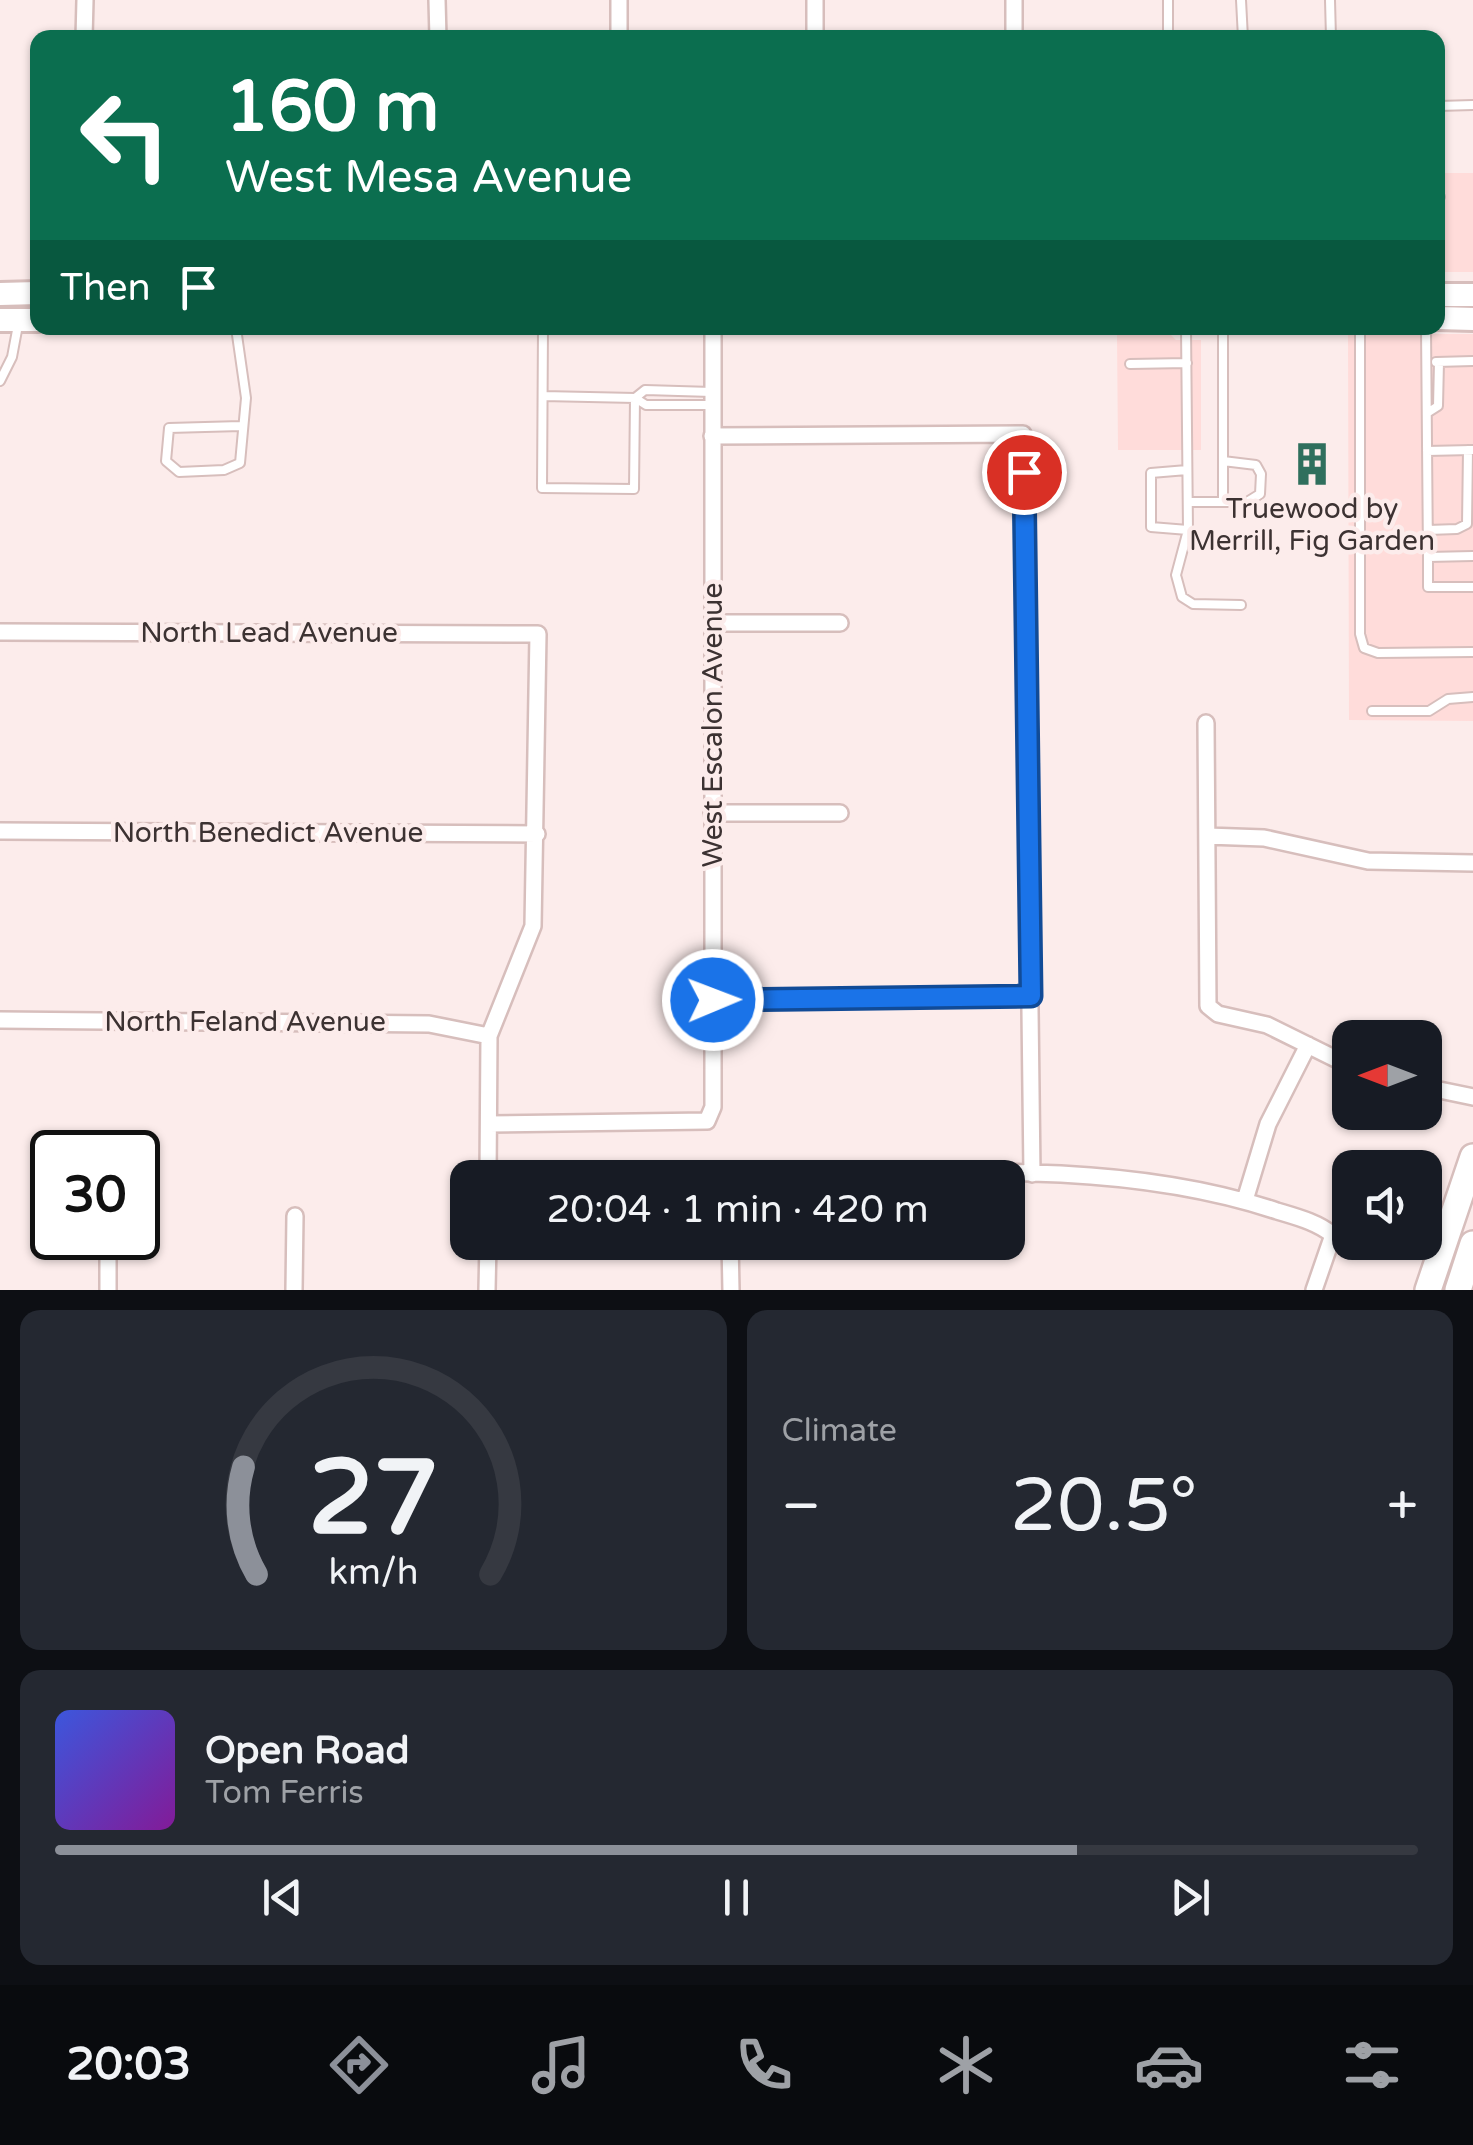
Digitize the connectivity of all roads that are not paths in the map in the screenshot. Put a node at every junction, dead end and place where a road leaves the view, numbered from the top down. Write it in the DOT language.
graph roads {
  1 [pos="84,0"];
  2 [pos="437,0"];
  3 [pos="619,0"];
  4 [pos="815,0"];
  5 [pos="1014,0"];
  6 [pos="1168,0"];
  7 [pos="1242,0"];
  8 [pos="1330,0"];
  9 [pos="84,30"];
  10 [pos="438,30"];
  11 [pos="619,30"];
  12 [pos="815,30"];
  13 [pos="1014,30"];
  14 [pos="1168,30"];
  15 [pos="1243,30"];
  16 [pos="1331,30"];
  17 [pos="1473,105"];
  18 [pos="1445,106"];
  19 [pos="30,293"];
  20 [pos="0,294"];
  21 [pos="1445,295"];
  22 [pos="1473,295"];
  23 [pos="1445,318"];
  24 [pos="1473,319"];
  25 [pos="19,320"];
  26 [pos="237,335"];
  27 [pos="543,335"];
  28 [pos="713,335"];
  29 [pos="1186,335"];
  30 [pos="1222,335"];
  31 [pos="1360,335"];
  32 [pos="1426,335"];
  33 [pos="1473,361"];
  34 [pos="1426,362"];
  35 [pos="1439,362"];
  36 [pos="1186,363"];
  37 [pos="1130,364"];
  38 [pos="0,381"];
  39 [pos="543,396"];
  40 [pos="635,398"];
  41 [pos="712,398"];
  42 [pos="1427,414"];
  43 [pos="241,426"];
  44 [pos="712,436"];
  45 [pos="1471,450"];
  46 [pos="1427,451"];
  47 [pos="1223,461"];
  48 [pos="1188,470"];
  49 [pos="1188,502"];
  50 [pos="1224,502"];
  51 [pos="1188,530"];
  52 [pos="1428,530"];
  53 [pos="1473,556"];
  54 [pos="1428,557"];
  55 [pos="1473,586"];
  56 [pos="1241,605"];
  57 [pos="840,622"];
  58 [pos="713,623"];
  59 [pos="0,632"];
  60 [pos="1473,652"];
  61 [pos="1473,697"];
  62 [pos="1372,711"];
  63 [pos="1206,723"];
  64 [pos="840,813"];
  65 [pos="712,814"];
  66 [pos="0,832"];
  67 [pos="537,834"];
  68 [pos="1207,836"];
  69 [pos="1473,862"];
  70 [pos="1031,996"];
  71 [pos="713,1000"];
  72 [pos="0,1020"];
  73 [pos="489,1036"];
  74 [pos="1308,1046"];
  75 [pos="1332,1057"];
  76 [pos="1442,1091"];
  77 [pos="1473,1097"];
  78 [pos="489,1124"];
  79 [pos="1473,1156"];
  80 [pos="488,1160"];
  81 [pos="1025,1174"];
  82 [pos="1032,1174"];
  83 [pos="1245,1200"];
  84 [pos="295,1216"];
  85 [pos="1473,1244"];
  86 [pos="108,1260"];
  87 [pos="488,1260"];
  88 [pos="730,1260"];
  89 [pos="108,1290"];
  90 [pos="294,1290"];
  91 [pos="487,1290"];
  92 [pos="731,1290"];
  93 [pos="1314,1290"];
  94 [pos="1428,1290"];
  95 [pos="1458,1290"];
  1 -- 9 [label="street"];
  2 -- 10 [label="street"];
  3 -- 11 [label="street"];
  4 -- 12 [label="street"];
  5 -- 13 [label="street"];
  6 -- 14 [label="lane"];
  7 -- 15 [label="lane"];
  8 -- 16 [label="lane"];
  17 -- 18 [label="lane"];
  19 -- 20 [label="main road"];
  21 -- 22 [label="main road"];
  23 -- 24 [label="main road"];
  25 -- 38 [label="lane"];
  26 -- 43 [label="lane"];
  27 -- 39 [label="lane"];
  28 -- 41 [label="street, West Escalon Avenue"];
  29 -- 36 [label="lane"];
  30 -- 47 [label="lane"];
  31 -- 60 [label="lane"];
  32 -- 34 [label="lane"];
  33 -- 35 [label="lane"];
  34 -- 35 [label="lane"];
  34 -- 42 [label="lane"];
  35 -- 42 [label="lane"];
  36 -- 37 [label="lane"];
  36 -- 48 [label="lane"];
  39 -- 40 [label="lane"];
  39 -- 40 [label="lane"];
  40 -- 41 [label="lane"];
  40 -- 41 [label="lane"];
  41 -- 44 [label="street, West Escalon Avenue"];
  42 -- 46 [label="lane"];
  43 -- 43 [label="lane"];
  44 -- 58 [label="street, West Escalon Avenue"];
  44 -- 70 [label="street"];
  45 -- 46 [label="lane"];
  45 -- 52 [label="lane"];
  46 -- 52 [label="lane"];
  47 -- 50 [label="lane"];
  47 -- 50 [label="lane"];
  48 -- 49 [label="lane"];
  48 -- 51 [label="lane"];
  49 -- 50 [label="lane"];
  49 -- 51 [label="lane"];
  51 -- 56 [label="lane"];
  52 -- 54 [label="lane"];
  53 -- 54 [label="lane"];
  54 -- 55 [label="lane"];
  57 -- 58 [label="street"];
  58 -- 65 [label="street, West Escalon Avenue"];
  59 -- 67 [label="street, North Lead Avenue"];
  61 -- 62 [label="lane"];
  63 -- 68 [label="street"];
  64 -- 65 [label="street"];
  65 -- 71 [label="street, West Escalon Avenue"];
  66 -- 67 [label="street, North Benedict Avenue"];
  67 -- 73 [label="street"];
  68 -- 69 [label="street"];
  68 -- 74 [label="street"];
  70 -- 71 [label="street"];
  70 -- 82 [label="street"];
  71 -- 78 [label="street, West Escalon Avenue"];
  72 -- 73 [label="street, North Feland Avenue"];
  73 -- 78 [label="street"];
  74 -- 75 [label="street"];
  74 -- 83 [label="street"];
  76 -- 77 [label="street"];
  78 -- 80 [label="street"];
  79 -- 94 [label="main road"];
  81 -- 82 [label="street"];
  82 -- 83 [label="street"];
  83 -- 93 [label="street"];
  84 -- 90 [label="street"];
  85 -- 95 [label="main road"];
  86 -- 89 [label="street"];
  87 -- 91 [label="street"];
  88 -- 92 [label="street"];
}
